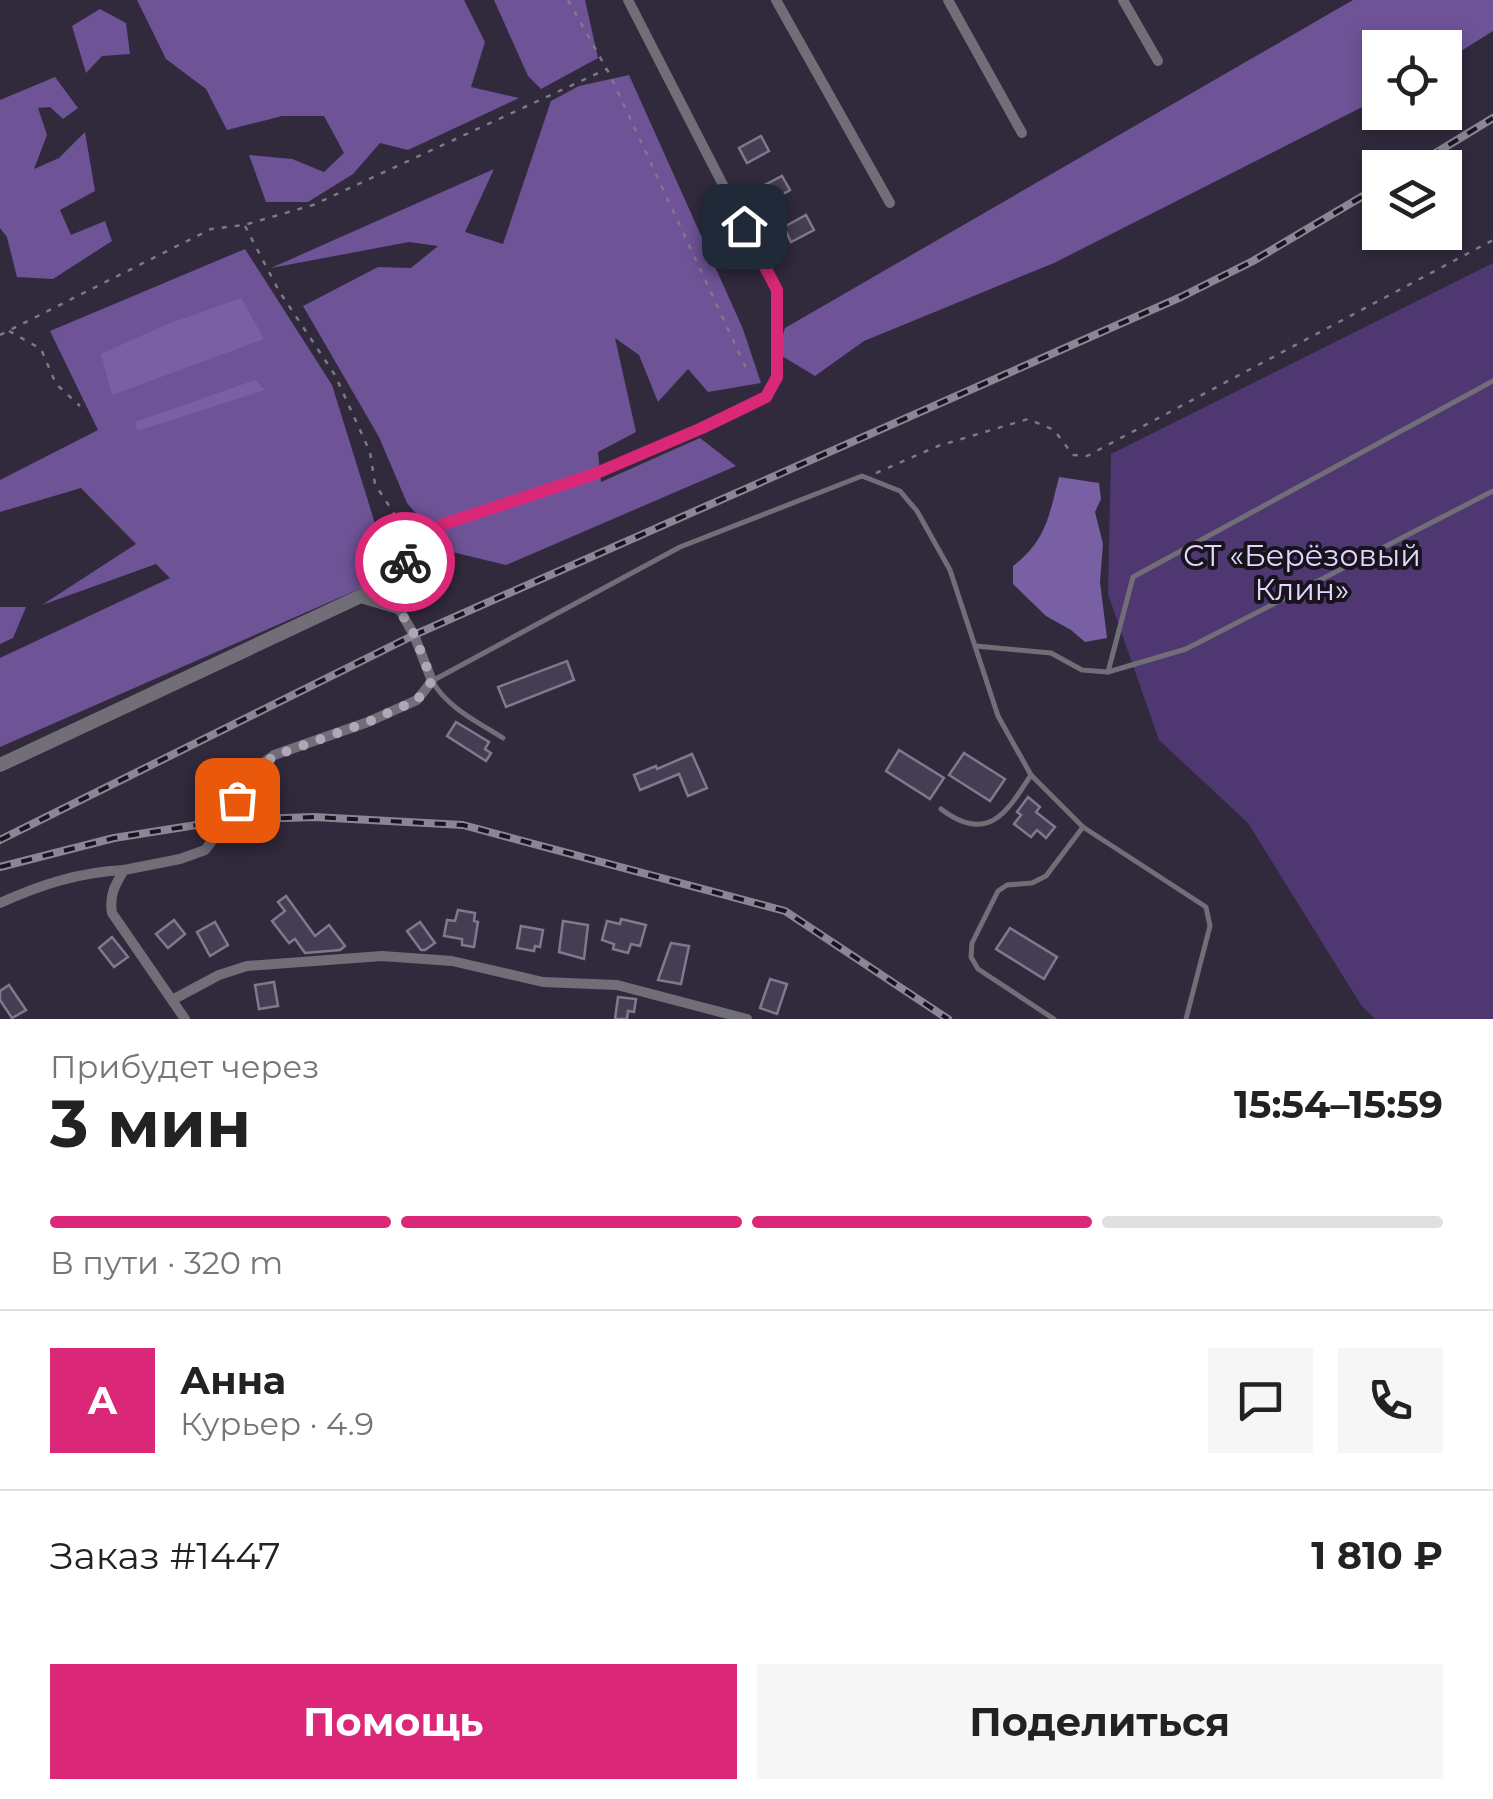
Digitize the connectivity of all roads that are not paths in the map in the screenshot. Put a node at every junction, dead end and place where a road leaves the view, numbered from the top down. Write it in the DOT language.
graph roads {
  1 [pos="628,0"];
  2 [pos="776,0"];
  3 [pos="948,0"];
  4 [pos="1124,0"];
  5 [pos="1158,61"];
  6 [pos="1022,134"];
  7 [pos="890,202"];
  8 [pos="1493,381"];
  9 [pos="1493,491"];
  10 [pos="396,576"];
  11 [pos="361,596"];
  12 [pos="398,608"];
  13 [pos="976,646"];
  14 [pos="1108,672"];
  15 [pos="432,681"];
  16 [pos="503,738"];
  17 [pos="0,764"];
  18 [pos="1031,774"];
  19 [pos="941,809"];
  20 [pos="1083,827"];
  21 [pos="124,870"];
  22 [pos="0,903"];
  23 [pos="174,999"];
  24 [pos="186,1019"];
  25 [pos="747,1019"];
  26 [pos="1054,1019"];
  27 [pos="1186,1019"];
  1 -- 10 [label="street"];
  2 -- 7 [label="street"];
  3 -- 6 [label="street"];
  4 -- 5 [label="street"];
  8 -- 14 [label="lane"];
  9 -- 14 [label="lane"];
  10 -- 11 [label="street"];
  10 -- 12 [label="street"];
  11 -- 12 [label="street"];
  11 -- 17 [label="street"];
  12 -- 15 [label="street"];
  13 -- 14 [label="lane"];
  13 -- 15 [label="lane"];
  13 -- 18 [label="lane"];
  15 -- 16 [label="lane"];
  15 -- 21 [label="street"];
  18 -- 19 [label="lane"];
  18 -- 20 [label="lane"];
  20 -- 26 [label="lane"];
  20 -- 27 [label="lane"];
  21 -- 22 [label="street"];
  21 -- 23 [label="street"];
  23 -- 24 [label="street"];
  23 -- 25 [label="street"];
}
